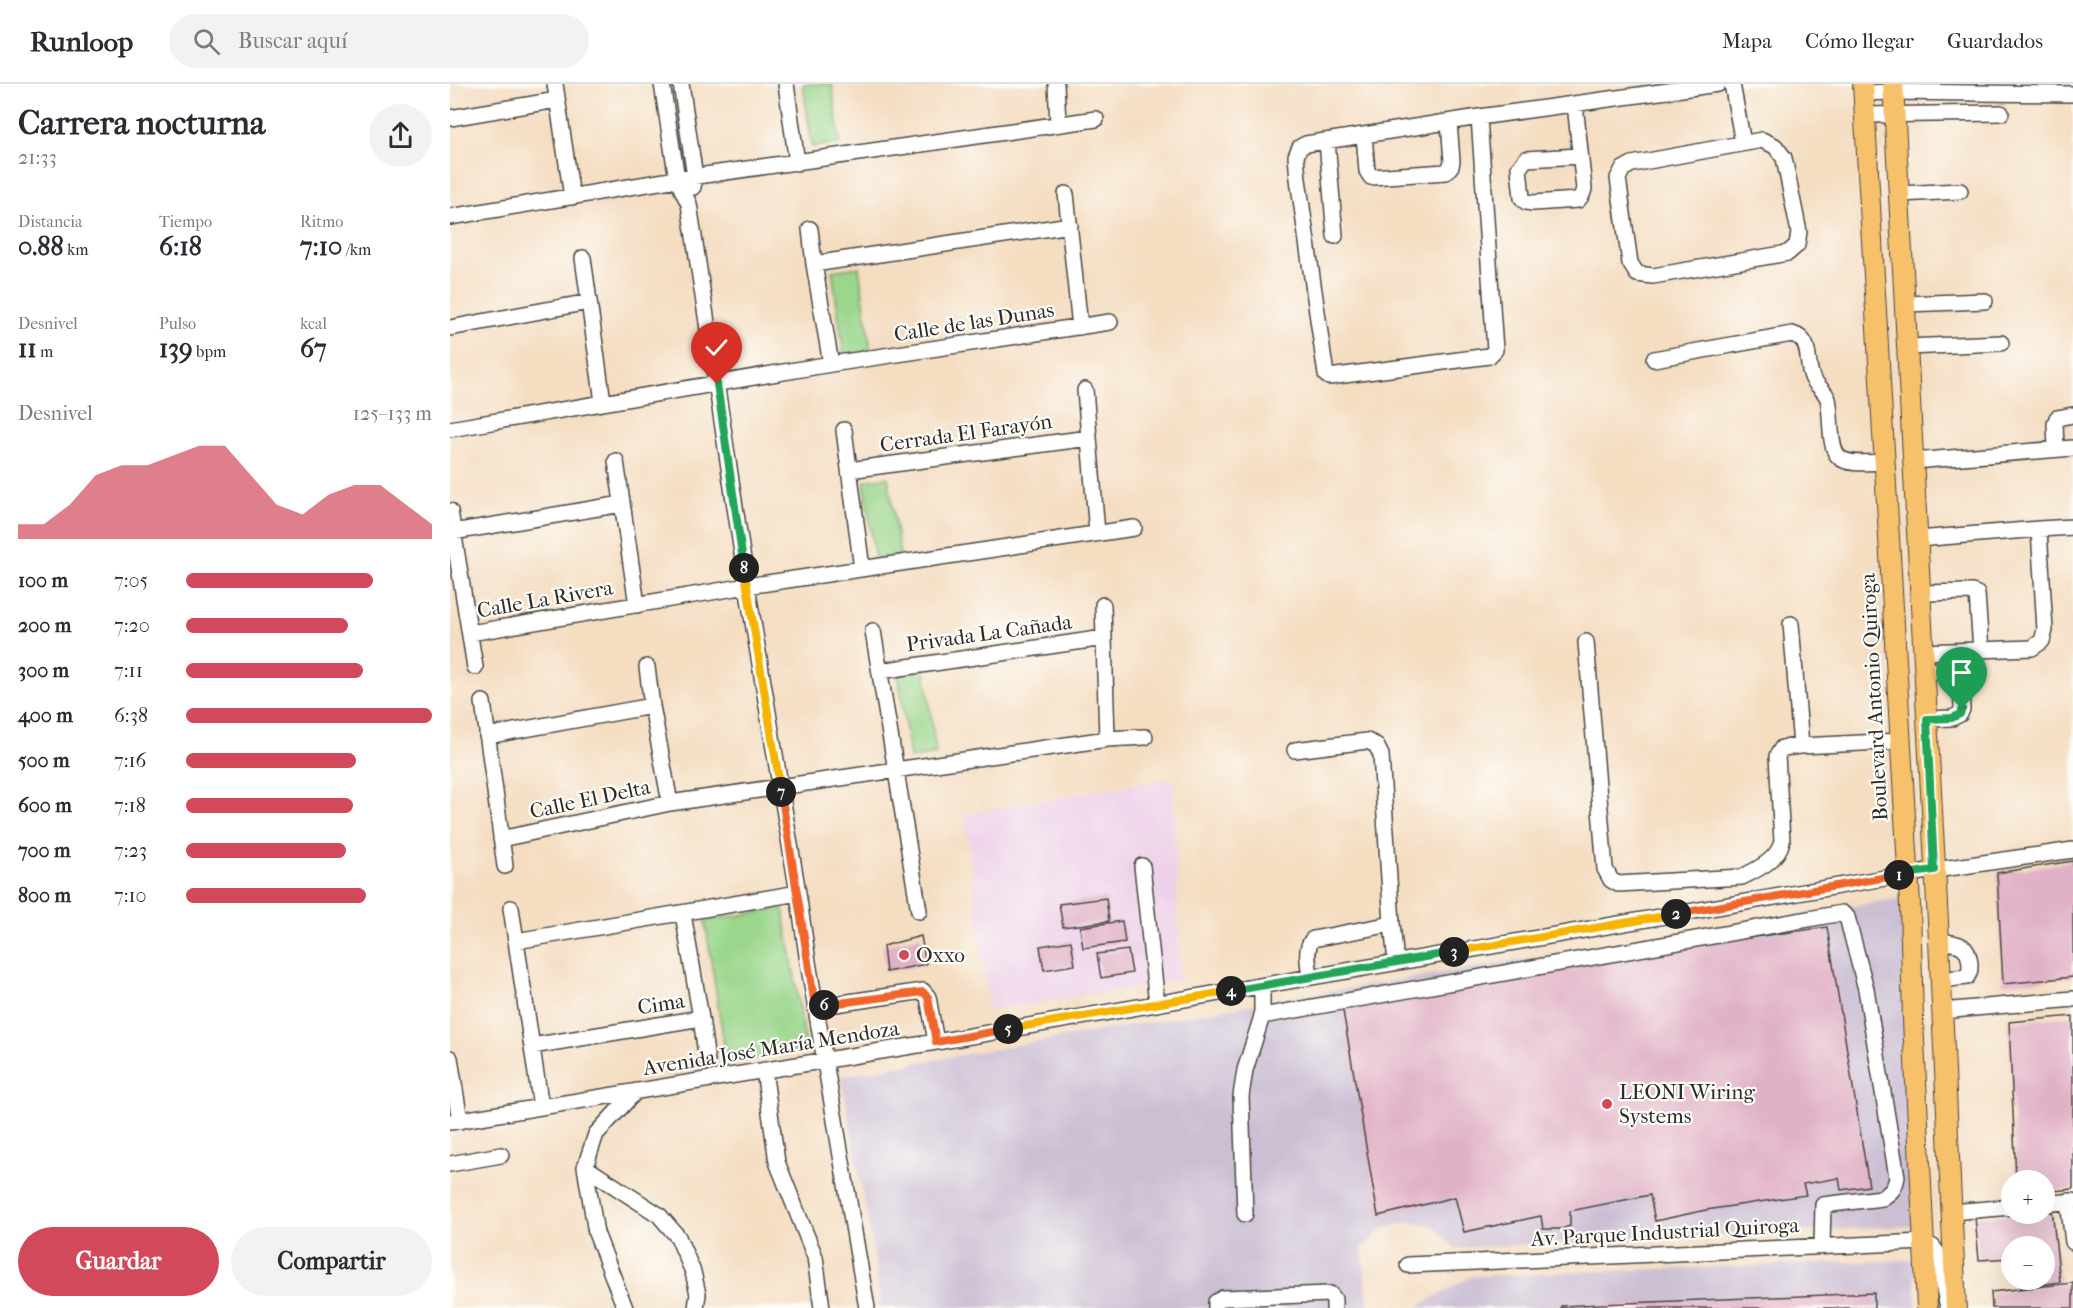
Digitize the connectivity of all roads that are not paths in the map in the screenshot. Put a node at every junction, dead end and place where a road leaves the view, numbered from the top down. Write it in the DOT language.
graph roads {
  1 [pos="555,84"];
  2 [pos="662,84"];
  3 [pos="681,84"];
  4 [pos="786,84"];
  5 [pos="1056,84"];
  6 [pos="1718,84"];
  7 [pos="1732,84"];
  8 [pos="1893,88"];
  9 [pos="1863,89"];
  10 [pos="2073,94"];
  11 [pos="557,100"];
  12 [pos="1575,104"];
  13 [pos="2001,113"];
  14 [pos="1865,115"];
  15 [pos="1895,115"];
  16 [pos="1479,117"];
  17 [pos="450,118"];
  18 [pos="1096,119"];
  19 [pos="1449,122"];
  20 [pos="1058,123"];
  21 [pos="1364,135"];
  22 [pos="1327,141"];
  23 [pos="1743,143"];
  24 [pos="1580,156"];
  25 [pos="797,163"];
  26 [pos="695,177"];
  27 [pos="677,179"];
  28 [pos="1960,191"];
  29 [pos="1066,194"];
  30 [pos="1899,194"];
  31 [pos="572,197"];
  32 [pos="689,204"];
  33 [pos="450,217"];
  34 [pos="1070,225"];
  35 [pos="810,230"];
  36 [pos="1335,236"];
  37 [pos="583,258"];
  38 [pos="814,264"];
  39 [pos="1985,301"];
  40 [pos="589,302"];
  41 [pos="1905,304"];
  42 [pos="1110,322"];
  43 [pos="1080,327"];
  44 [pos="450,328"];
  45 [pos="2001,343"];
  46 [pos="1907,347"];
  47 [pos="1654,359"];
  48 [pos="831,364"];
  49 [pos="717,384"];
  50 [pos="1085,390"];
  51 [pos="603,402"];
  52 [pos="2073,415"];
  53 [pos="450,429"];
  54 [pos="844,430"];
  55 [pos="1089,438"];
  56 [pos="2073,448"];
  57 [pos="2056,449"];
  58 [pos="616,461"];
  59 [pos="1913,461"];
  60 [pos="1884,462"];
  61 [pos="849,470"];
  62 [pos="622,504"];
  63 [pos="450,511"];
  64 [pos="2073,527"];
  65 [pos="1134,528"];
  66 [pos="2039,529"];
  67 [pos="453,532"];
  68 [pos="1097,533"];
  69 [pos="1918,539"];
  70 [pos="862,569"];
  71 [pos="747,586"];
  72 [pos="1920,592"];
  73 [pos="637,605"];
  74 [pos="1103,605"];
  75 [pos="1791,624"];
  76 [pos="873,631"];
  77 [pos="470,633"];
  78 [pos="1104,638"];
  79 [pos="1586,642"];
  80 [pos="1981,650"];
  81 [pos="1924,661"];
  82 [pos="475,667"];
  83 [pos="647,667"];
  84 [pos="880,670"];
  85 [pos="483,702"];
  86 [pos="652,706"];
  87 [pos="1927,719"];
  88 [pos="487,736"];
  89 [pos="1145,737"];
  90 [pos="1107,739"];
  91 [pos="1901,741"];
  92 [pos="1801,746"];
  93 [pos="1295,750"];
  94 [pos="896,770"];
  95 [pos="780,788"];
  96 [pos="670,803"];
  97 [pos="501,839"];
  98 [pos="2073,850"];
  99 [pos="505,866"];
  100 [pos="1142,866"];
  101 [pos="1934,870"];
  102 [pos="1908,874"];
  103 [pos="798,893"];
  104 [pos="511,908"];
  105 [pos="919,911"];
  106 [pos="683,914"];
  107 [pos="1392,924"];
  108 [pos="516,941"];
  109 [pos="1939,941"];
  110 [pos="1396,962"];
  111 [pos="1310,977"];
  112 [pos="1940,980"];
  113 [pos="1262,986"];
  114 [pos="2073,999"];
  115 [pos="1157,1004"];
  116 [pos="815,1006"];
  117 [pos="1942,1011"];
  118 [pos="1262,1016"];
  119 [pos="701,1018"];
  120 [pos="936,1042"];
  121 [pos="532,1046"];
  122 [pos="450,1058"];
  123 [pos="825,1060"];
  124 [pos="706,1061"];
  125 [pos="764,1070"];
  126 [pos="636,1091"];
  127 [pos="541,1107"];
  128 [pos="455,1121"];
  129 [pos="501,1155"];
  130 [pos="450,1164"];
  131 [pos="585,1167"];
  132 [pos="2071,1201"];
  133 [pos="2055,1203"];
  134 [pos="2001,1209"];
  135 [pos="1951,1212"];
  136 [pos="1245,1214"];
  137 [pos="1924,1242"];
  138 [pos="2073,1242"];
  139 [pos="1822,1246"];
  140 [pos="1408,1265"];
  141 [pos="625,1308"];
  142 [pos="696,1308"];
  143 [pos="822,1308"];
  144 [pos="867,1308"];
  145 [pos="1216,1308"];
  146 [pos="1334,1308"];
  147 [pos="1927,1308"];
  148 [pos="1948,1308"];
  149 [pos="1956,1308"];
  1 -- 11 [label="street"];
  2 -- 27 [label="street"];
  3 -- 26 [label="street"];
  4 -- 25 [label="street"];
  5 -- 20 [label="street"];
  6 -- 12 [label="street"];
  7 -- 23 [label="street"];
  8 -- 9 [label="street"];
  8 -- 10 [label="street"];
  8 -- 15 [label="main road"];
  9 -- 14 [label="main road, Boulevard Antonio Quiroga"];
  11 -- 17 [label="street"];
  11 -- 31 [label="street"];
  12 -- 16 [label="street"];
  12 -- 24 [label="street"];
  13 -- 15 [label="street"];
  14 -- 15 [label="street"];
  14 -- 60 [label="main road, Boulevard Antonio Quiroga"];
  15 -- 30 [label="main road"];
  16 -- 19 [label="street"];
  16 -- 22 [label="street"];
  18 -- 20 [label="street"];
  19 -- 21 [label="street"];
  19 -- 21 [label="street"];
  20 -- 25 [label="street"];
  21 -- 22 [label="street"];
  22 -- 36 [label="street"];
  23 -- 23 [label="street"];
  24 -- 24 [label="street"];
  25 -- 26 [label="street"];
  26 -- 27 [label="street"];
  26 -- 32 [label="street"];
  27 -- 31 [label="street"];
  27 -- 32 [label="street"];
  28 -- 30 [label="street"];
  29 -- 34 [label="street, Calle de las Dunas"];
  30 -- 41 [label="main road"];
  31 -- 33 [label="street"];
  32 -- 49 [label="street"];
  34 -- 38 [label="street"];
  34 -- 43 [label="street, Calle de las Dunas"];
  35 -- 38 [label="street"];
  37 -- 40 [label="street"];
  38 -- 48 [label="street"];
  39 -- 41 [label="street"];
  40 -- 44 [label="street"];
  40 -- 51 [label="street"];
  41 -- 46 [label="main road"];
  42 -- 43 [label="street"];
  43 -- 48 [label="street, Calle de las Dunas"];
  45 -- 46 [label="street"];
  46 -- 59 [label="main road"];
  47 -- 60 [label="street"];
  48 -- 49 [label="street, Calle de las Dunas"];
  49 -- 51 [label="street, Calle de las Dunas"];
  49 -- 71 [label="street"];
  50 -- 55 [label="street"];
  51 -- 53 [label="street, Calle de las Dunas"];
  52 -- 57 [label="street"];
  54 -- 61 [label="street"];
  55 -- 61 [label="street, Cerrada El Farayón"];
  55 -- 68 [label="street"];
  56 -- 57 [label="street"];
  57 -- 59 [label="street"];
  58 -- 62 [label="street, Calle La Rivera"];
  59 -- 69 [label="main road"];
  60 -- 91 [label="main road, Boulevard Antonio Quiroga"];
  61 -- 70 [label="street"];
  62 -- 67 [label="street"];
  62 -- 73 [label="street, Calle La Rivera"];
  63 -- 67 [label="street, Calle La Rivera"];
  64 -- 66 [label="street"];
  65 -- 68 [label="street"];
  66 -- 69 [label="street"];
  66 -- 80 [label="street"];
  67 -- 77 [label="street, Calle La Rivera"];
  68 -- 70 [label="street"];
  69 -- 72 [label="main road"];
  70 -- 71 [label="street"];
  71 -- 73 [label="street"];
  71 -- 95 [label="street"];
  72 -- 80 [label="street"];
  72 -- 81 [label="main road"];
  73 -- 77 [label="street, Calle La Rivera"];
  74 -- 78 [label="street, Privada La Cañada"];
  75 -- 92 [label="street"];
  76 -- 84 [label="street, Privada La Cañada"];
  77 -- 82 [label="street"];
  78 -- 84 [label="street, Privada La Cañada"];
  78 -- 90 [label="street, Privada La Cañada"];
  79 -- 92 [label="street"];
  80 -- 81 [label="street"];
  81 -- 87 [label="main road"];
  81 -- 87 [label="street"];
  83 -- 86 [label="street, Calle El Delta"];
  84 -- 94 [label="street, Privada La Cañada"];
  85 -- 88 [label="street, Calle El Delta"];
  86 -- 88 [label="street"];
  86 -- 96 [label="street, Calle El Delta"];
  87 -- 101 [label="main road"];
  88 -- 97 [label="street, Calle El Delta"];
  89 -- 90 [label="street"];
  90 -- 94 [label="street"];
  91 -- 92 [label="street"];
  91 -- 102 [label="main road, Boulevard Antonio Quiroga"];
  93 -- 107 [label="street"];
  94 -- 95 [label="street"];
  94 -- 105 [label="street, Privada La Cañada"];
  95 -- 96 [label="street"];
  95 -- 103 [label="street"];
  96 -- 97 [label="street, Calle El Delta"];
  97 -- 99 [label="street"];
  98 -- 101 [label="street, Avenida José María Mendoza"];
  100 -- 115 [label="street"];
  101 -- 102 [label="street, Avenida José María Mendoza"];
  101 -- 109 [label="main road"];
  102 -- 110 [label="street, Avenida José María Mendoza"];
  102 -- 137 [label="main road, Boulevard Antonio Quiroga"];
  103 -- 106 [label="street"];
  103 -- 116 [label="street"];
  104 -- 108 [label="street"];
  106 -- 108 [label="street"];
  106 -- 119 [label="street, Cima"];
  107 -- 110 [label="street"];
  107 -- 111 [label="street"];
  108 -- 121 [label="street"];
  109 -- 112 [label="main road"];
  109 -- 112 [label="street"];
  110 -- 111 [label="street, Avenida José María Mendoza"];
  111 -- 113 [label="street, Avenida José María Mendoza"];
  112 -- 117 [label="main road"];
  113 -- 115 [label="street, Avenida José María Mendoza"];
  113 -- 118 [label="street"];
  114 -- 117 [label="street"];
  115 -- 120 [label="street, Avenida José María Mendoza"];
  116 -- 120 [label="street"];
  116 -- 123 [label="street"];
  117 -- 135 [label="main road"];
  118 -- 136 [label="street"];
  118 -- 139 [label="street"];
  119 -- 121 [label="street, Cima"];
  119 -- 124 [label="street"];
  120 -- 123 [label="street, Avenida José María Mendoza"];
  121 -- 127 [label="street"];
  122 -- 128 [label="street"];
  123 -- 125 [label="street, Avenida José María Mendoza"];
  123 -- 144 [label="street"];
  125 -- 126 [label="street, Avenida José María Mendoza"];
  125 -- 143 [label="street"];
  126 -- 127 [label="street, Avenida José María Mendoza"];
  126 -- 131 [label="street"];
  127 -- 128 [label="street, Avenida José María Mendoza"];
  129 -- 130 [label="street"];
  131 -- 141 [label="street"];
  131 -- 142 [label="street"];
  132 -- 133 [label="street"];
  132 -- 138 [label="street"];
  134 -- 135 [label="street"];
  135 -- 149 [label="main road"];
  137 -- 139 [label="street, Av. Parque Industrial Quiroga"];
  137 -- 147 [label="main road, Boulevard Antonio Quiroga"];
  137 -- 148 [label="street"];
  139 -- 140 [label="street, Av. Parque Industrial Quiroga"];
  145 -- 146 [label="street"];
}
